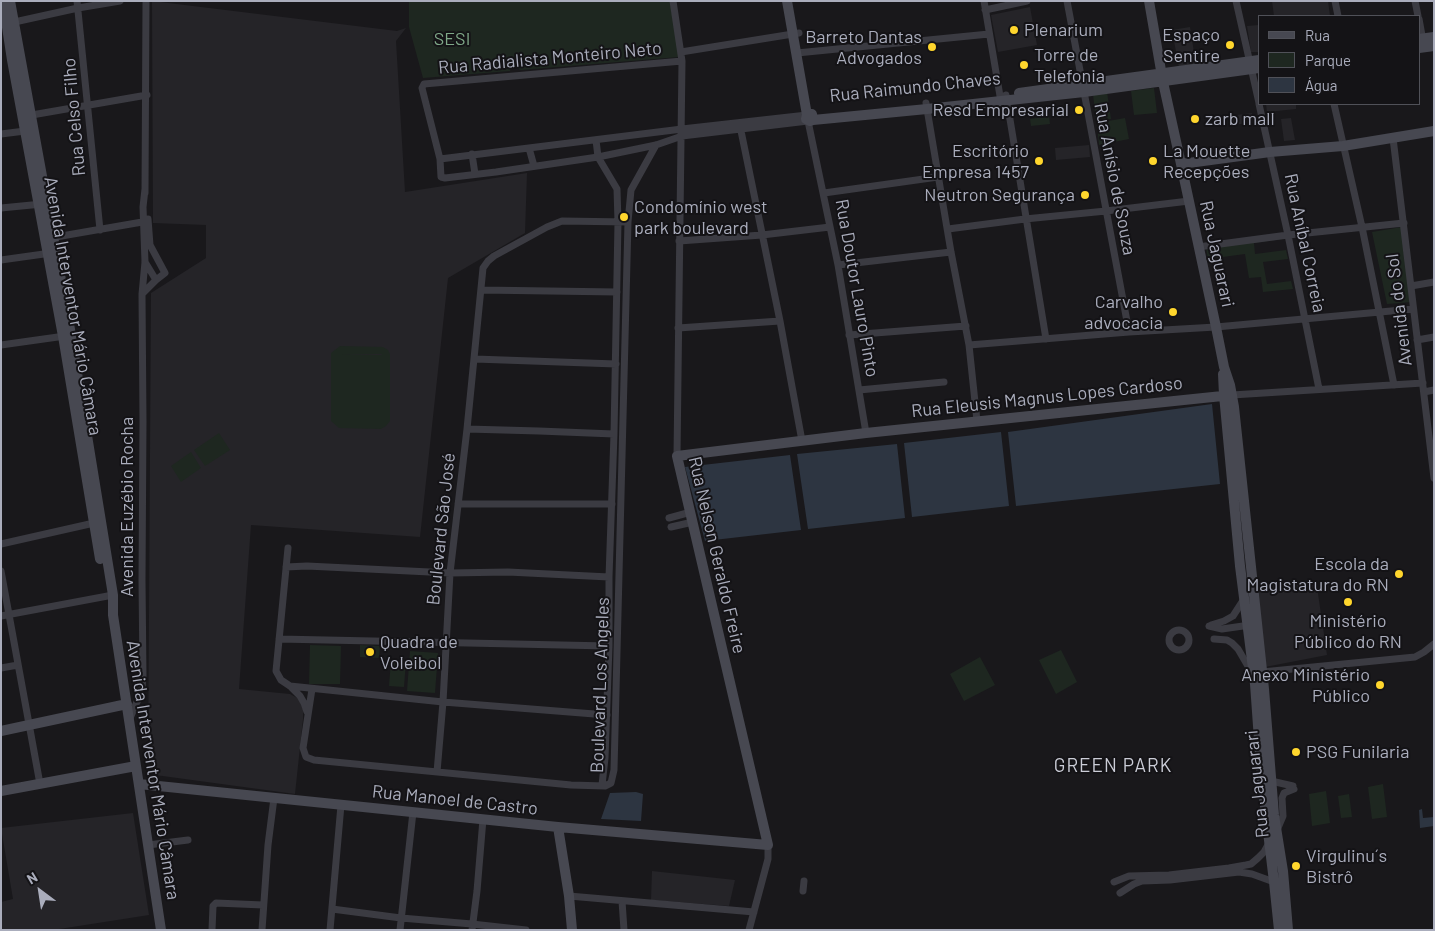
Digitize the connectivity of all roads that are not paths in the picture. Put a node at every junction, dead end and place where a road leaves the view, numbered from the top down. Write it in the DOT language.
graph roads {
  1 [pos="3,1"];
  2 [pos="10,1"];
  3 [pos="120,1"];
  4 [pos="146,1"];
  5 [pos="672,1"];
  6 [pos="787,1"];
  7 [pos="794,1"];
  8 [pos="984,1"];
  9 [pos="1027,1"];
  10 [pos="1067,1"];
  11 [pos="1149,1"];
  12 [pos="1236,1"];
  13 [pos="1335,1"];
  14 [pos="1415,1"];
  15 [pos="78,5"];
  16 [pos="985,10"];
  17 [pos="1338,15"];
  18 [pos="1417,15"];
  19 [pos="793,18"];
  20 [pos="10,23"];
  21 [pos="1420,25"];
  22 [pos="796,33"];
  23 [pos="989,34"];
  24 [pos="1425,43"];
  25 [pos="681,52"];
  26 [pos="800,52"];
  27 [pos="682,61"];
  28 [pos="1254,65"];
  29 [pos="1163,77"];
  30 [pos="1083,88"];
  31 [pos="147,94"];
  32 [pos="1258,96"];
  33 [pos="1003,98"];
  34 [pos="88,105"];
  35 [pos="1259,105"];
  36 [pos="1334,105"];
  37 [pos="926,106"];
  38 [pos="27,116"];
  39 [pos="810,117"];
  40 [pos="740,126"];
  41 [pos="25,131"];
  42 [pos="1434,131"];
  43 [pos="682,132"];
  44 [pos="1,134"];
  45 [pos="1393,138"];
  46 [pos="596,140"];
  47 [pos="656,145"];
  48 [pos="1343,146"];
  49 [pos="529,148"];
  50 [pos="1270,152"];
  51 [pos="472,154"];
  52 [pos="598,157"];
  53 [pos="440,159"];
  54 [pos="1181,164"];
  55 [pos="534,166"];
  56 [pos="475,174"];
  57 [pos="938,177"];
  58 [pos="617,189"];
  59 [pos="631,190"];
  60 [pos="824,193"];
  61 [pos="1189,201"];
  62 [pos="43,204"];
  63 [pos="1,208"];
  64 [pos="1106,211"];
  65 [pos="1025,219"];
  66 [pos="146,221"];
  67 [pos="618,222"];
  68 [pos="628,222"];
  69 [pos="1404,223"];
  70 [pos="830,227"];
  71 [pos="1362,227"];
  72 [pos="948,229"];
  73 [pos="100,230"];
  74 [pos="762,234"];
  75 [pos="1288,235"];
  76 [pos="49,239"];
  77 [pos="679,241"];
  78 [pos="1198,247"];
  79 [pos="951,252"];
  80 [pos="52,253"];
  81 [pos="1,260"];
  82 [pos="145,262"];
  83 [pos="838,265"];
  84 [pos="156,280"];
  85 [pos="1434,282"];
  86 [pos="1410,286"];
  87 [pos="480,290"];
  88 [pos="617,292"];
  89 [pos="142,294"];
  90 [pos="1413,309"];
  91 [pos="1380,313"];
  92 [pos="1306,318"];
  93 [pos="780,321"];
  94 [pos="966,326"];
  95 [pos="1216,327"];
  96 [pos="678,328"];
  97 [pos="1129,332"];
  98 [pos="849,335"];
  99 [pos="67,336"];
  100 [pos="1434,337"];
  101 [pos="1046,339"];
  102 [pos="1416,340"];
  103 [pos="1,345"];
  104 [pos="969,346"];
  105 [pos="475,359"];
  106 [pos="616,364"];
  107 [pos="944,382"];
  108 [pos="1422,383"];
  109 [pos="1394,385"];
  110 [pos="615,386"];
  111 [pos="624,386"];
  112 [pos="1319,389"];
  113 [pos="859,390"];
  114 [pos="1434,390"];
  115 [pos="1424,392"];
  116 [pos="1228,395"];
  117 [pos="624,411"];
  118 [pos="614,413"];
  119 [pos="81,417"];
  120 [pos="977,421"];
  121 [pos="467,429"];
  122 [pos="866,433"];
  123 [pos="614,434"];
  124 [pos="802,441"];
  125 [pos="1432,445"];
  126 [pos="676,456"];
  127 [pos="1434,478"];
  128 [pos="458,504"];
  129 [pos="612,504"];
  130 [pos="692,517"];
  131 [pos="669,518"];
  132 [pos="94,523"];
  133 [pos="612,525"];
  134 [pos="621,526"];
  135 [pos="671,527"];
  136 [pos="1,544"];
  137 [pos="288,548"];
  138 [pos="620,553"];
  139 [pos="610,554"];
  140 [pos="286,567"];
  141 [pos="1,571"];
  142 [pos="450,572"];
  143 [pos="609,577"];
  144 [pos="109,596"];
  145 [pos="1244,599"];
  146 [pos="5,615"];
  147 [pos="1253,625"];
  148 [pos="279,639"];
  149 [pos="1214,639"];
  150 [pos="446,643"];
  151 [pos="1434,644"];
  152 [pos="609,646"];
  153 [pos="18,665"];
  154 [pos="1,668"];
  155 [pos="1258,674"];
  156 [pos="290,686"];
  157 [pos="312,689"];
  158 [pos="444,702"];
  159 [pos="127,704"];
  160 [pos="308,715"];
  161 [pos="607,716"];
  162 [pos="130,719"];
  163 [pos="29,724"];
  164 [pos="1,730"];
  165 [pos="605,758"];
  166 [pos="614,759"];
  167 [pos="136,766"];
  168 [pos="436,772"];
  169 [pos="1271,781"];
  170 [pos="40,784"];
  171 [pos="138,784"];
  172 [pos="602,786"];
  173 [pos="1,791"];
  174 [pos="274,798"];
  175 [pos="341,805"];
  176 [pos="413,812"];
  177 [pos="483,819"];
  178 [pos="558,827"];
  179 [pos="1277,831"];
  180 [pos="188,840"];
  181 [pos="1270,842"];
  182 [pos="148,845"];
  183 [pos="768,845"];
  184 [pos="1251,864"];
  185 [pos="1252,874"];
  186 [pos="1170,877"];
  187 [pos="804,881"];
  188 [pos="1114,882"];
  189 [pos="1274,882"];
  190 [pos="1171,889"];
  191 [pos="803,891"];
  192 [pos="1120,893"];
  193 [pos="569,896"];
  194 [pos="622,901"];
  195 [pos="263,906"];
  196 [pos="332,909"];
  197 [pos="754,912"];
  198 [pos="401,918"];
  199 [pos="472,927"];
  200 [pos="161,930"];
  201 [pos="212,930"];
  202 [pos="262,930"];
  203 [pos="330,930"];
  204 [pos="400,930"];
  205 [pos="526,930"];
  206 [pos="572,930"];
  207 [pos="624,930"];
  208 [pos="749,930"];
  209 [pos="1279,930"];
  210 [pos="1288,930"];
  1 -- 20 [label="main road, Avenida Interventor Mário Câmara"];
  2 -- 20 [label="main road, Avenida Interventor Mário Câmara"];
  3 -- 15 [label="street"];
  4 -- 31 [label="street, Avenida Euzébio Rocha"];
  5 -- 25 [label="street, Rua Nelson Geraldo Freire"];
  6 -- 19 [label="main road, Rua Doutor Lauro Pinto"];
  7 -- 19 [label="main road, Rua Doutor Lauro Pinto"];
  8 -- 16 [label="street"];
  9 -- 16 [label="street"];
  10 -- 30 [label="street, Rua Anísio de Souza"];
  11 -- 29 [label="main road, Rua Jaguarari"];
  12 -- 28 [label="street, Rua Aníbal Correia"];
  13 -- 17 [label="street"];
  14 -- 18 [label="street"];
  15 -- 20 [label="street"];
  15 -- 34 [label="street, Rua Celso Filho"];
  16 -- 23 [label="street"];
  19 -- 22 [label="main road, Rua Doutor Lauro Pinto"];
  20 -- 38 [label="main road, Avenida Interventor Mário Câmara"];
  21 -- 24 [label="street"];
  22 -- 25 [label="street, Rua Radialista Monteiro Neto"];
  22 -- 26 [label="main road, Rua Doutor Lauro Pinto"];
  23 -- 26 [label="street"];
  23 -- 33 [label="street"];
  25 -- 27 [label="street, Rua Nelson Geraldo Freire"];
  26 -- 39 [label="main road, Rua Doutor Lauro Pinto"];
  27 -- 43 [label="street, Rua Nelson Geraldo Freire"];
  27 -- 53 [label="street, Rua Radialista Monteiro Neto"];
  28 -- 29 [label="main road, Rua Raimundo Chaves"];
  28 -- 32 [label="street, Rua Aníbal Correia"];
  29 -- 30 [label="main road, Rua Raimundo Chaves"];
  29 -- 54 [label="main road, Rua Jaguarari"];
  30 -- 33 [label="main road, Rua Raimundo Chaves"];
  30 -- 64 [label="street, Rua Anísio de Souza"];
  31 -- 34 [label="street"];
  31 -- 66 [label="street, Avenida Euzébio Rocha"];
  33 -- 37 [label="main road, Rua Raimundo Chaves"];
  33 -- 65 [label="street"];
  34 -- 38 [label="street"];
  34 -- 73 [label="street, Rua Celso Filho"];
  35 -- 50 [label="street, Rua Aníbal Correia"];
  36 -- 48 [label="street"];
  37 -- 39 [label="main road, Rua Raimundo Chaves"];
  37 -- 57 [label="street"];
  38 -- 41 [label="main road, Avenida Interventor Mário Câmara"];
  38 -- 62 [label="main road, Avenida Interventor Mário Câmara"];
  39 -- 40 [label="street, Rua Raimundo Chaves"];
  39 -- 60 [label="street, Rua Doutor Lauro Pinto"];
  40 -- 43 [label="street, Rua Raimundo Chaves"];
  40 -- 74 [label="street"];
  41 -- 44 [label="street"];
  41 -- 62 [label="main road, Avenida Interventor Mário Câmara"];
  42 -- 45 [label="main road"];
  43 -- 46 [label="street, Rua Raimundo Chaves"];
  43 -- 47 [label="street, Rua Raimundo Chaves"];
  43 -- 77 [label="street, Rua Nelson Geraldo Freire"];
  45 -- 48 [label="main road"];
  45 -- 69 [label="street, Avenida do Sol"];
  46 -- 49 [label="street, Rua Raimundo Chaves"];
  46 -- 52 [label="street, Boulevard Los Angeles"];
  47 -- 52 [label="street, Rua Raimundo Chaves"];
  47 -- 59 [label="street, Boulevard Los Angeles"];
  48 -- 50 [label="main road"];
  48 -- 71 [label="street"];
  49 -- 51 [label="street, Rua Raimundo Chaves"];
  49 -- 55 [label="street"];
  50 -- 54 [label="main road"];
  50 -- 75 [label="street, Rua Aníbal Correia"];
  51 -- 53 [label="street, Rua Raimundo Chaves"];
  51 -- 56 [label="street"];
  52 -- 55 [label="street, Rua Raimundo Chaves"];
  52 -- 58 [label="street, Boulevard Los Angeles"];
  53 -- 56 [label="street, Rua Raimundo Chaves"];
  54 -- 61 [label="main road, Rua Jaguarari"];
  55 -- 56 [label="street, Rua Raimundo Chaves"];
  57 -- 60 [label="street"];
  57 -- 72 [label="street"];
  58 -- 59 [label="street"];
  58 -- 67 [label="street, Boulevard Los Angeles"];
  59 -- 68 [label="street, Boulevard Los Angeles"];
  60 -- 70 [label="street, Rua Doutor Lauro Pinto"];
  61 -- 64 [label="street"];
  61 -- 78 [label="main road, Rua Jaguarari"];
  62 -- 63 [label="street"];
  62 -- 76 [label="main road, Avenida Interventor Mário Câmara"];
  64 -- 65 [label="street"];
  64 -- 97 [label="street, Rua Anísio de Souza"];
  65 -- 72 [label="street"];
  65 -- 101 [label="street"];
  66 -- 73 [label="street"];
  66 -- 82 [label="street, Avenida Euzébio Rocha"];
  66 -- 84 [label="street, Avenida Euzébio Rocha"];
  67 -- 68 [label="street, Boulevard São José"];
  67 -- 87 [label="street, Boulevard São José"];
  67 -- 88 [label="street, Boulevard Los Angeles"];
  68 -- 111 [label="street, Boulevard Los Angeles"];
  69 -- 71 [label="street"];
  69 -- 86 [label="street, Avenida do Sol"];
  70 -- 74 [label="street"];
  70 -- 83 [label="street, Rua Doutor Lauro Pinto"];
  71 -- 75 [label="street"];
  71 -- 91 [label="street"];
  72 -- 79 [label="street"];
  73 -- 76 [label="street"];
  74 -- 77 [label="street"];
  74 -- 93 [label="street"];
  75 -- 78 [label="street"];
  75 -- 92 [label="street, Rua Aníbal Correia"];
  76 -- 80 [label="main road, Avenida Interventor Mário Câmara"];
  77 -- 96 [label="street, Rua Nelson Geraldo Freire"];
  78 -- 95 [label="main road, Rua Jaguarari"];
  79 -- 83 [label="street"];
  79 -- 94 [label="street"];
  80 -- 81 [label="street"];
  80 -- 99 [label="main road, Avenida Interventor Mário Câmara"];
  82 -- 84 [label="street"];
  82 -- 89 [label="street, Avenida Euzébio Rocha"];
  83 -- 98 [label="street, Rua Doutor Lauro Pinto"];
  84 -- 89 [label="street, Avenida Euzébio Rocha"];
  85 -- 86 [label="street"];
  86 -- 90 [label="street, Avenida do Sol"];
  87 -- 88 [label="street"];
  87 -- 105 [label="street, Boulevard São José"];
  88 -- 106 [label="street, Boulevard Los Angeles"];
  89 -- 162 [label="street, Avenida Euzébio Rocha"];
  90 -- 91 [label="street"];
  90 -- 102 [label="street, Avenida do Sol"];
  91 -- 92 [label="street"];
  91 -- 109 [label="street"];
  92 -- 95 [label="street"];
  92 -- 112 [label="street, Rua Aníbal Correia"];
  93 -- 96 [label="street"];
  93 -- 124 [label="street"];
  94 -- 98 [label="street"];
  94 -- 104 [label="street"];
  95 -- 97 [label="street"];
  95 -- 116 [label="main road, Rua Jaguarari"];
  96 -- 126 [label="street, Rua Nelson Geraldo Freire"];
  97 -- 101 [label="street"];
  98 -- 113 [label="street, Rua Doutor Lauro Pinto"];
  99 -- 103 [label="street"];
  99 -- 119 [label="main road, Avenida Interventor Mário Câmara"];
  100 -- 102 [label="street"];
  101 -- 104 [label="street"];
  102 -- 108 [label="street, Avenida do Sol"];
  104 -- 120 [label="street"];
  105 -- 106 [label="street"];
  105 -- 121 [label="street, Boulevard São José"];
  106 -- 110 [label="street, Boulevard Los Angeles"];
  107 -- 113 [label="street"];
  108 -- 109 [label="street, Rua Eleusis Magnus Lopes Cardoso"];
  108 -- 115 [label="street, Avenida do Sol"];
  109 -- 112 [label="street, Rua Eleusis Magnus Lopes Cardoso"];
  110 -- 111 [label="street"];
  110 -- 118 [label="street, Boulevard Los Angeles"];
  111 -- 117 [label="street, Boulevard Los Angeles"];
  112 -- 116 [label="street, Rua Eleusis Magnus Lopes Cardoso"];
  113 -- 122 [label="street, Rua Doutor Lauro Pinto"];
  114 -- 115 [label="street"];
  115 -- 125 [label="street, Avenida do Sol"];
  116 -- 120 [label="main road, Rua Eleusis Magnus Lopes Cardoso"];
  116 -- 145 [label="main road, Rua Jaguarari"];
  116 -- 147 [label="main road, Rua Jaguarari"];
  117 -- 118 [label="street"];
  117 -- 134 [label="street, Boulevard Los Angeles"];
  118 -- 123 [label="street, Boulevard Los Angeles"];
  119 -- 132 [label="main road, Avenida Interventor Mário Câmara"];
  119 -- 144 [label="main road, Avenida Interventor Mário Câmara"];
  120 -- 122 [label="main road, Rua Eleusis Magnus Lopes Cardoso"];
  121 -- 123 [label="street"];
  121 -- 128 [label="street, Boulevard São José"];
  122 -- 124 [label="main road, Rua Eleusis Magnus Lopes Cardoso"];
  123 -- 129 [label="street, Boulevard Los Angeles"];
  124 -- 126 [label="main road, Rua Eleusis Magnus Lopes Cardoso"];
  125 -- 127 [label="street, Avenida do Sol"];
  126 -- 130 [label="main road, Rua Nelson Geraldo Freire"];
  128 -- 129 [label="street"];
  128 -- 142 [label="street, Boulevard São José"];
  129 -- 133 [label="street, Boulevard Los Angeles"];
  130 -- 131 [label="street"];
  130 -- 135 [label="street"];
  130 -- 183 [label="main road, Rua Nelson Geraldo Freire"];
  132 -- 136 [label="street"];
  132 -- 144 [label="main road, Avenida Interventor Mário Câmara"];
  133 -- 134 [label="street"];
  133 -- 139 [label="street, Boulevard Los Angeles"];
  134 -- 138 [label="street, Boulevard Los Angeles"];
  137 -- 140 [label="street"];
  138 -- 139 [label="street"];
  138 -- 166 [label="street, Boulevard Los Angeles"];
  139 -- 143 [label="street, Boulevard Los Angeles"];
  140 -- 142 [label="street"];
  140 -- 148 [label="street"];
  141 -- 146 [label="street"];
  142 -- 143 [label="street"];
  142 -- 150 [label="street, Boulevard São José"];
  143 -- 152 [label="street, Boulevard Los Angeles"];
  144 -- 146 [label="street"];
  144 -- 159 [label="main road, Avenida Interventor Mário Câmara"];
  145 -- 147 [label="main road, Rua Jaguarari"];
  145 -- 147 [label="street"];
  146 -- 153 [label="street"];
  147 -- 155 [label="main road, Rua Jaguarari"];
  148 -- 150 [label="street"];
  148 -- 156 [label="street"];
  149 -- 155 [label="street"];
  150 -- 152 [label="street"];
  150 -- 158 [label="street, Boulevard São José"];
  151 -- 155 [label="street"];
  152 -- 161 [label="street, Boulevard Los Angeles"];
  153 -- 154 [label="street"];
  153 -- 163 [label="street"];
  155 -- 169 [label="main road, Rua Jaguarari"];
  155 -- 181 [label="main road, Rua Jaguarari"];
  156 -- 157 [label="street"];
  156 -- 160 [label="street"];
  157 -- 158 [label="street"];
  157 -- 160 [label="street"];
  158 -- 161 [label="street"];
  158 -- 168 [label="street, Boulevard São José"];
  159 -- 162 [label="main road, Avenida Interventor Mário Câmara"];
  159 -- 163 [label="main road"];
  160 -- 168 [label="street"];
  161 -- 165 [label="street, Boulevard Los Angeles"];
  162 -- 167 [label="main road, Avenida Interventor Mário Câmara"];
  163 -- 164 [label="main road"];
  163 -- 170 [label="street"];
  165 -- 166 [label="street"];
  165 -- 172 [label="street, Boulevard Los Angeles"];
  166 -- 172 [label="street, Boulevard Los Angeles"];
  167 -- 170 [label="main road"];
  167 -- 171 [label="main road, Avenida Interventor Mário Câmara"];
  168 -- 172 [label="street"];
  169 -- 179 [label="main road, Rua Jaguarari"];
  169 -- 179 [label="street"];
  170 -- 173 [label="main road"];
  171 -- 174 [label="main road, Rua Manoel de Castro"];
  171 -- 182 [label="main road, Avenida Interventor Mário Câmara"];
  174 -- 175 [label="main road, Rua Manoel de Castro"];
  174 -- 195 [label="street"];
  175 -- 176 [label="main road, Rua Manoel de Castro"];
  175 -- 196 [label="street"];
  176 -- 177 [label="main road, Rua Manoel de Castro"];
  176 -- 198 [label="street"];
  177 -- 178 [label="main road, Rua Manoel de Castro"];
  177 -- 199 [label="street"];
  178 -- 183 [label="main road, Rua Manoel de Castro"];
  178 -- 193 [label="main road"];
  179 -- 210 [label="main road, Rua Jaguarari"];
  180 -- 182 [label="street"];
  181 -- 184 [label="street"];
  181 -- 189 [label="main road, Rua Jaguarari"];
  182 -- 200 [label="main road, Avenida Interventor Mário Câmara"];
  183 -- 197 [label="street, Rua Nelson Geraldo Freire"];
  184 -- 185 [label="street"];
  184 -- 186 [label="street"];
  185 -- 186 [label="street"];
  185 -- 189 [label="street"];
  186 -- 188 [label="street"];
  186 -- 190 [label="street"];
  186 -- 192 [label="street"];
  187 -- 191 [label="street"];
  189 -- 209 [label="main road, Rua Jaguarari"];
  193 -- 194 [label="street"];
  193 -- 206 [label="main road"];
  194 -- 197 [label="street"];
  194 -- 207 [label="street"];
  195 -- 201 [label="street"];
  195 -- 202 [label="street"];
  196 -- 198 [label="street"];
  196 -- 203 [label="street"];
  197 -- 208 [label="street, Rua Nelson Geraldo Freire"];
  198 -- 199 [label="street"];
  198 -- 204 [label="street"];
  199 -- 205 [label="street"];
}
